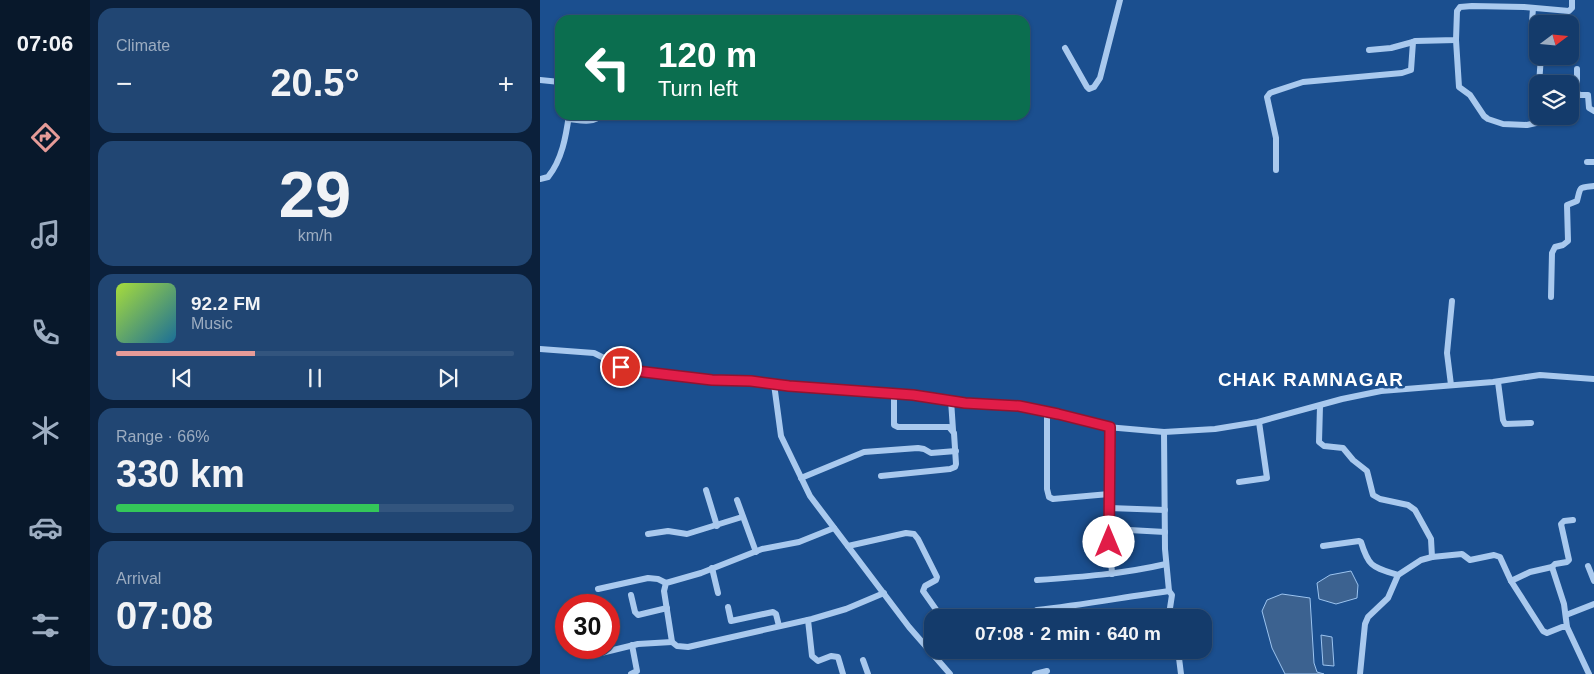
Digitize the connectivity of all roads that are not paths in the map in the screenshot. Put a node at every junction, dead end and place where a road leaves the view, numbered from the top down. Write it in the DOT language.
graph roads {
  1 [pos="1120,0"];
  2 [pos="1456,0"];
  3 [pos="1572,0"];
  4 [pos="1533,8"];
  5 [pos="1457,11"];
  6 [pos="1532,15"];
  7 [pos="1456,40"];
  8 [pos="1413,42"];
  9 [pos="1065,48"];
  10 [pos="1369,50"];
  11 [pos="1577,69"];
  12 [pos="540,80"];
  13 [pos="555,82"];
  14 [pos="1594,111"];
  15 [pos="567,120"];
  16 [pos="1529,125"];
  17 [pos="1586,162"];
  18 [pos="1594,162"];
  19 [pos="1276,170"];
  20 [pos="540,179"];
  21 [pos="1594,186"];
  22 [pos="1551,297"];
  23 [pos="1452,301"];
  24 [pos="540,349"];
  25 [pos="1594,379"];
  26 [pos="1498,382"];
  27 [pos="774,384"];
  28 [pos="1451,385"];
  29 [pos="894,394"];
  30 [pos="951,400"];
  31 [pos="1320,406"];
  32 [pos="1047,412"];
  33 [pos="1259,422"];
  34 [pos="1531,423"];
  35 [pos="1110,427"];
  36 [pos="953,430"];
  37 [pos="1164,432"];
  38 [pos="956,451"];
  39 [pos="881,476"];
  40 [pos="801,478"];
  41 [pos="1239,482"];
  42 [pos="706,490"];
  43 [pos="1109,494"];
  44 [pos="737,500"];
  45 [pos="1109,508"];
  46 [pos="1165,510"];
  47 [pos="742,518"];
  48 [pos="1573,520"];
  49 [pos="716,526"];
  50 [pos="834,528"];
  51 [pos="1129,530"];
  52 [pos="1165,532"];
  53 [pos="648,534"];
  54 [pos="848,546"];
  55 [pos="1324,546"];
  56 [pos="756,552"];
  57 [pos="1432,557"];
  58 [pos="1166,564"];
  59 [pos="1588,566"];
  60 [pos="1552,567"];
  61 [pos="712,568"];
  62 [pos="1112,574"];
  63 [pos="1398,575"];
  64 [pos="1037,580"];
  65 [pos="1511,582"];
  66 [pos="1594,582"];
  67 [pos="666,583"];
  68 [pos="598,589"];
  69 [pos="1169,591"];
  70 [pos="884,593"];
  71 [pos="718,594"];
  72 [pos="631,595"];
  73 [pos="1594,604"];
  74 [pos="728,607"];
  75 [pos="667,608"];
  76 [pos="936,609"];
  77 [pos="1046,609"];
  78 [pos="1170,609"];
  79 [pos="1566,615"];
  80 [pos="808,620"];
  81 [pos="780,626"];
  82 [pos="1567,627"];
  83 [pos="672,642"];
  84 [pos="924,644"];
  85 [pos="632,645"];
  86 [pos="620,648"];
  87 [pos="937,659"];
  88 [pos="1179,659"];
  89 [pos="863,660"];
  90 [pos="1047,671"];
  91 [pos="632,674"];
  92 [pos="843,674"];
  93 [pos="868,674"];
  94 [pos="950,674"];
  95 [pos="1035,674"];
  96 [pos="1181,674"];
  97 [pos="1360,674"];
  98 [pos="1589,674"];
  1 -- 9 [label="street"];
  2 -- 5 [label="street"];
  3 -- 4 [label="street"];
  4 -- 5 [label="street"];
  4 -- 6 [label="street"];
  5 -- 7 [label="street"];
  7 -- 8 [label="street"];
  7 -- 16 [label="street"];
  8 -- 10 [label="street"];
  8 -- 19 [label="street"];
  11 -- 14 [label="street"];
  12 -- 13 [label="street"];
  15 -- 20 [label="street"];
  17 -- 18 [label="street"];
  21 -- 22 [label="street"];
  23 -- 28 [label="street"];
  24 -- 27 [label="street"];
  25 -- 26 [label="street"];
  26 -- 28 [label="street"];
  26 -- 34 [label="street"];
  27 -- 29 [label="street"];
  27 -- 40 [label="street"];
  28 -- 31 [label="street"];
  29 -- 30 [label="street"];
  29 -- 36 [label="street"];
  30 -- 32 [label="street"];
  30 -- 36 [label="street"];
  31 -- 33 [label="street"];
  31 -- 57 [label="street"];
  32 -- 35 [label="street"];
  32 -- 43 [label="street"];
  33 -- 37 [label="street"];
  33 -- 41 [label="street"];
  35 -- 37 [label="street"];
  35 -- 43 [label="street"];
  36 -- 38 [label="street"];
  37 -- 46 [label="street"];
  38 -- 39 [label="street"];
  38 -- 40 [label="street"];
  40 -- 50 [label="street"];
  42 -- 49 [label="street"];
  43 -- 45 [label="street"];
  44 -- 47 [label="street"];
  45 -- 46 [label="street"];
  45 -- 62 [label="street"];
  46 -- 52 [label="street"];
  47 -- 49 [label="street"];
  47 -- 56 [label="street"];
  48 -- 60 [label="street"];
  49 -- 53 [label="street"];
  50 -- 54 [label="street"];
  50 -- 56 [label="street"];
  51 -- 52 [label="street"];
  52 -- 58 [label="street"];
  54 -- 70 [label="street"];
  54 -- 76 [label="street"];
  55 -- 63 [label="street"];
  56 -- 61 [label="street"];
  57 -- 63 [label="street"];
  57 -- 65 [label="street"];
  58 -- 62 [label="street"];
  58 -- 69 [label="street"];
  59 -- 66 [label="street"];
  60 -- 65 [label="street"];
  60 -- 79 [label="street"];
  61 -- 67 [label="street"];
  61 -- 71 [label="street"];
  62 -- 64 [label="street"];
  63 -- 97 [label="street"];
  65 -- 82 [label="street"];
  67 -- 68 [label="street"];
  67 -- 75 [label="street"];
  69 -- 77 [label="street"];
  69 -- 78 [label="street"];
  70 -- 80 [label="street"];
  70 -- 84 [label="street"];
  72 -- 75 [label="street"];
  73 -- 79 [label="street"];
  74 -- 81 [label="street"];
  75 -- 83 [label="street"];
  79 -- 82 [label="street"];
  80 -- 81 [label="street"];
  80 -- 92 [label="street"];
  81 -- 83 [label="street"];
  82 -- 98 [label="street"];
  83 -- 85 [label="street"];
  85 -- 86 [label="street"];
  85 -- 91 [label="street"];
  87 -- 94 [label="street"];
  88 -- 96 [label="street"];
  89 -- 93 [label="street"];
  90 -- 95 [label="street"];
}
